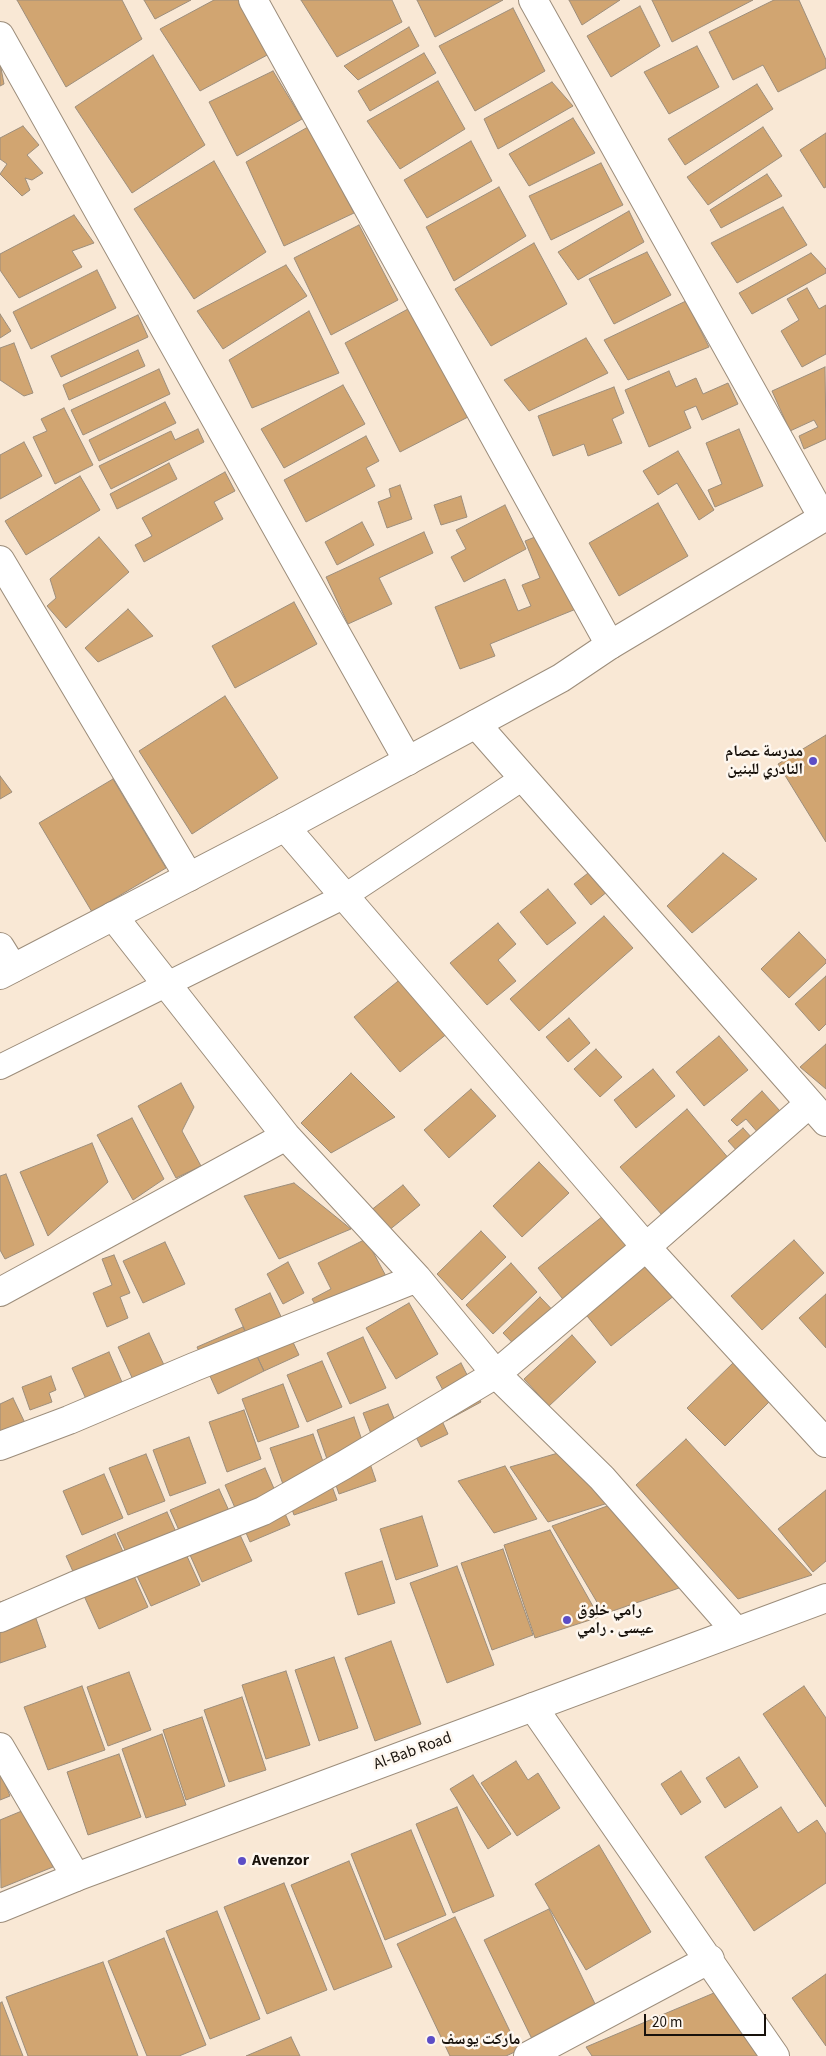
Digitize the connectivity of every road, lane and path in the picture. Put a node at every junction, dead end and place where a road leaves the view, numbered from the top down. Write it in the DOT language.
graph roads {
  1 [pos="253,0"];
  2 [pos="533,0"];
  3 [pos="0,36"];
  4 [pos="825,517"];
  5 [pos="0,560"];
  6 [pos="610,646"];
  7 [pos="476,724"];
  8 [pos="408,761"];
  9 [pos="523,778"];
  10 [pos="285,827"];
  11 [pos="189,877"];
  12 [pos="345,896"];
  13 [pos="113,916"];
  14 [pos="4,963"];
  15 [pos="166,983"];
  16 [pos="0,1067"];
  17 [pos="818,1113"];
  18 [pos="286,1136"];
  19 [pos="646,1247"];
  20 [pos="417,1278"];
  21 [pos="0,1292"];
  22 [pos="496,1374"];
  23 [pos="826,1443"];
  24 [pos="0,1446"];
  25 [pos="823,1605"];
  26 [pos="0,1618"];
  27 [pos="736,1631"];
  28 [pos="534,1707"];
  29 [pos="0,1747"];
  30 [pos="76,1877"];
  31 [pos="0,1908"];
  32 [pos="710,1959"];
  33 [pos="528,2056"];
  34 [pos="775,2056"];
  1 -- 6 [label="street"];
  2 -- 4 [label="street"];
  3 -- 8 [label="street"];
  4 -- 6 [label="street"];
  5 -- 11 [label="street"];
  6 -- 7 [label="street"];
  7 -- 8 [label="street"];
  7 -- 9 [label="street"];
  8 -- 10 [label="street"];
  9 -- 12 [label="lane"];
  9 -- 17 [label="street"];
  10 -- 11 [label="street"];
  10 -- 12 [label="street"];
  11 -- 13 [label="street"];
  12 -- 15 [label="lane"];
  12 -- 19 [label="street"];
  13 -- 14 [label="street"];
  13 -- 15 [label="street"];
  15 -- 16 [label="lane"];
  15 -- 18 [label="street"];
  17 -- 19 [label="street"];
  18 -- 20 [label="street"];
  18 -- 21 [label="street"];
  19 -- 22 [label="street"];
  19 -- 23 [label="street"];
  20 -- 22 [label="street"];
  20 -- 24 [label="street"];
  22 -- 26 [label="street"];
  22 -- 27 [label="street"];
  25 -- 27 [label="street, Al-Bab Road"];
  27 -- 28 [label="street, Al-Bab Road"];
  28 -- 30 [label="street, Al-Bab Road"];
  28 -- 32 [label="street"];
  29 -- 30 [label="street"];
  30 -- 31 [label="street, Al-Bab Road"];
  32 -- 33 [label="street"];
  32 -- 34 [label="street"];
}
